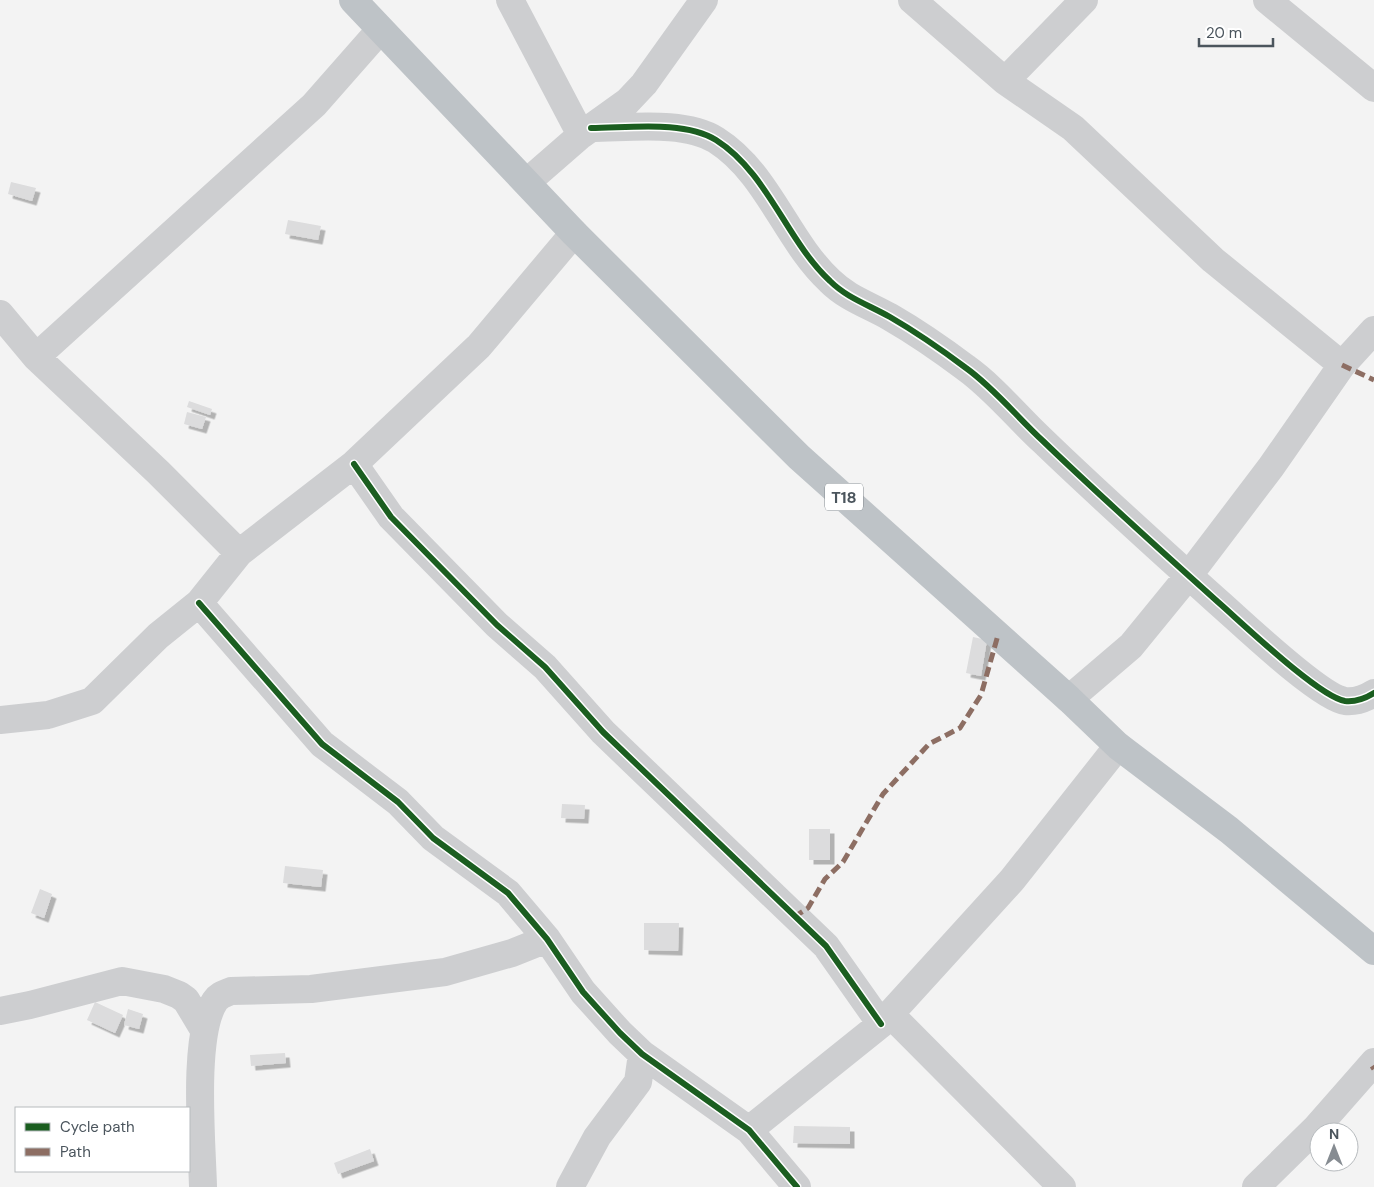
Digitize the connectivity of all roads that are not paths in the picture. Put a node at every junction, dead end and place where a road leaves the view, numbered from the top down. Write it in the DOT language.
graph roads {
  1 [pos="353,0"];
  2 [pos="510,0"];
  3 [pos="704,0"];
  4 [pos="912,0"];
  5 [pos="1084,0"];
  6 [pos="1267,0"];
  7 [pos="380,30"];
  8 [pos="1004,81"];
  9 [pos="1374,88"];
  10 [pos="586,132"];
  11 [pos="527,182"];
  12 [pos="574,233"];
  13 [pos="0,314"];
  14 [pos="1374,330"];
  15 [pos="36,357"];
  16 [pos="1342,365"];
  17 [pos="354,464"];
  18 [pos="239,553"];
  19 [pos="1189,575"];
  20 [pos="199,603"];
  21 [pos="1374,693"];
  22 [pos="1070,699"];
  23 [pos="0,720"];
  24 [pos="1118,746"];
  25 [pos="547,939"];
  26 [pos="1374,951"];
  27 [pos="0,1011"];
  28 [pos="886,1019"];
  29 [pos="204,1030"];
  30 [pos="642,1054"];
  31 [pos="1374,1062"];
  32 [pos="748,1130"];
  33 [pos="203,1187"];
  34 [pos="570,1187"];
  35 [pos="797,1187"];
  36 [pos="1062,1187"];
  37 [pos="1256,1187"];
  1 -- 7 [label="highway, T18"];
  2 -- 10 [label="street"];
  3 -- 10 [label="street"];
  4 -- 8 [label="street"];
  5 -- 8 [label="street"];
  6 -- 9 [label="street"];
  7 -- 11 [label="highway, T18"];
  7 -- 15 [label="street"];
  8 -- 16 [label="street"];
  10 -- 11 [label="street"];
  10 -- 19 [label="street"];
  11 -- 12 [label="highway, T18"];
  12 -- 17 [label="street"];
  12 -- 22 [label="highway, T18"];
  13 -- 15 [label="street"];
  14 -- 16 [label="street"];
  15 -- 18 [label="street"];
  16 -- 19 [label="street"];
  17 -- 18 [label="street"];
  17 -- 28 [label="street"];
  18 -- 20 [label="street"];
  19 -- 21 [label="street"];
  19 -- 22 [label="street"];
  20 -- 23 [label="street"];
  20 -- 25 [label="street"];
  22 -- 24 [label="highway, T18"];
  24 -- 26 [label="highway, T18"];
  24 -- 28 [label="street"];
  25 -- 29 [label="street"];
  25 -- 30 [label="street"];
  27 -- 29 [label="street"];
  28 -- 32 [label="street"];
  28 -- 36 [label="street"];
  29 -- 33 [label="street"];
  30 -- 32 [label="street"];
  30 -- 34 [label="street"];
  31 -- 37 [label="street"];
  32 -- 35 [label="street"];
}
